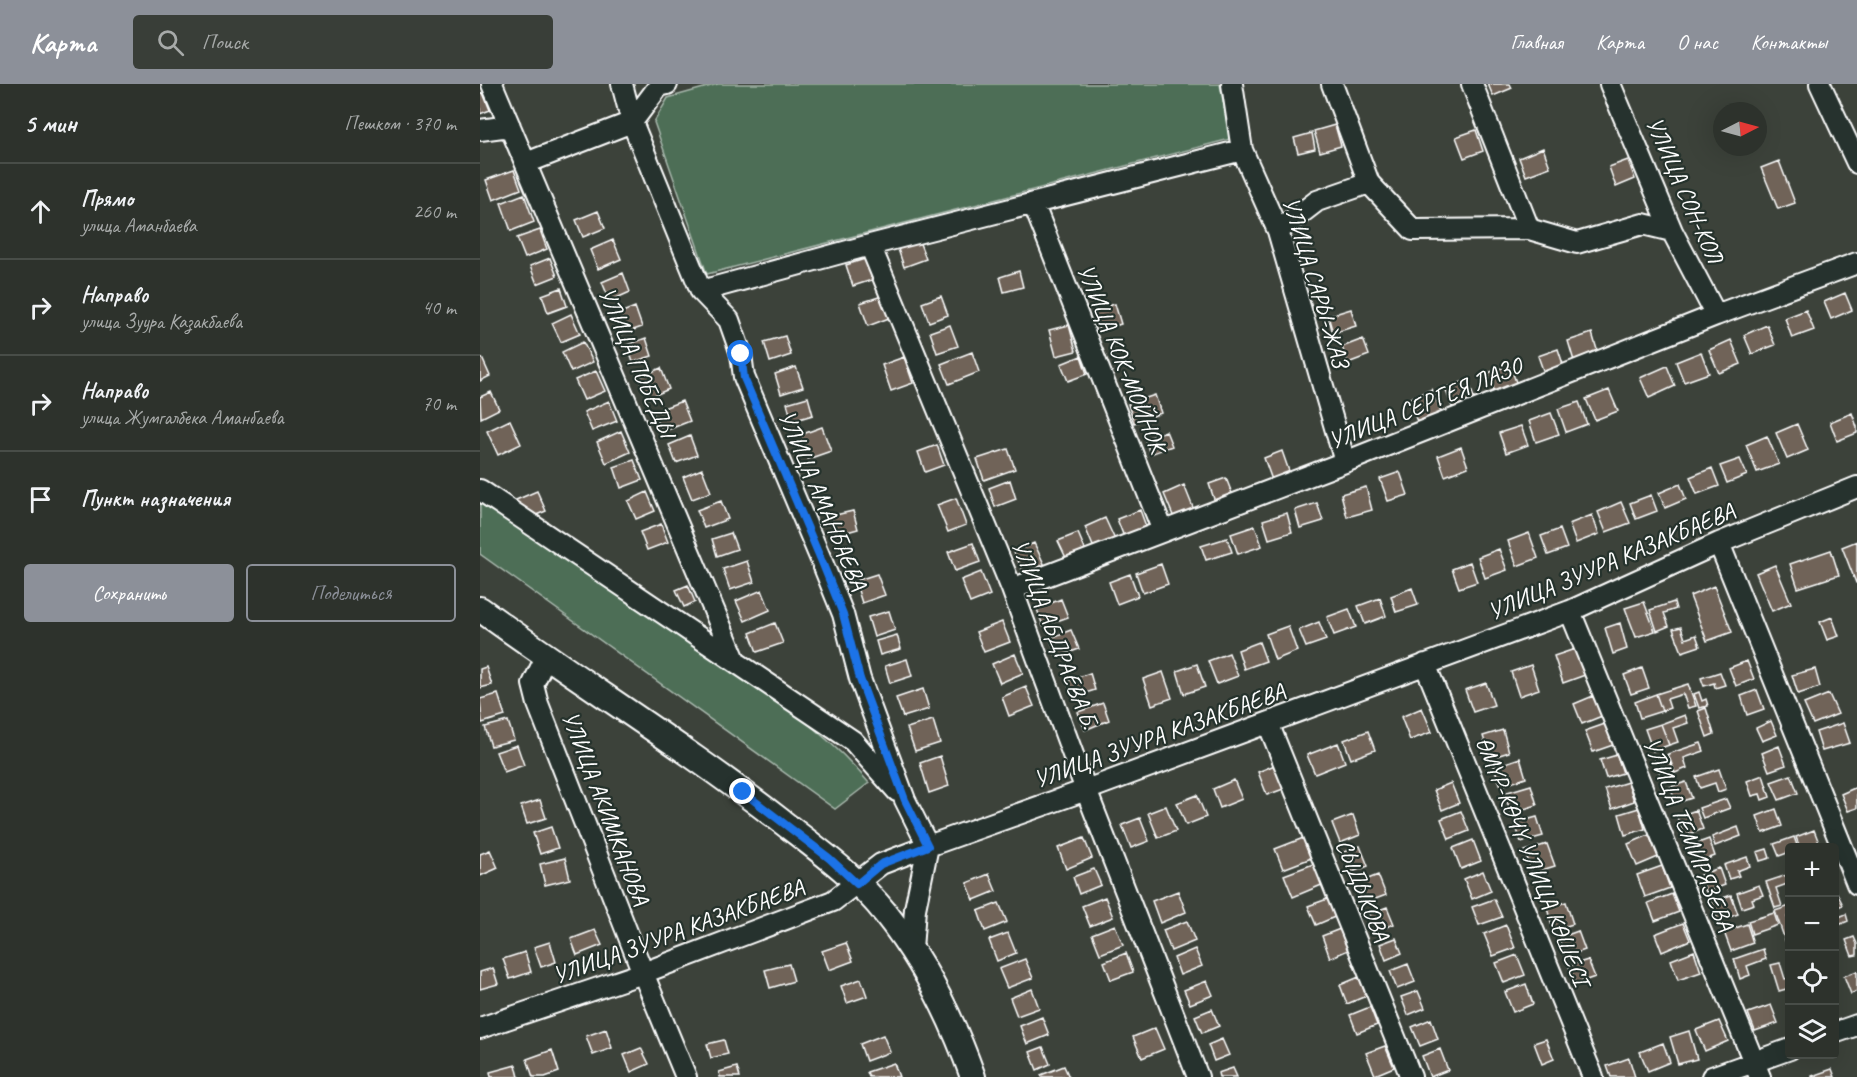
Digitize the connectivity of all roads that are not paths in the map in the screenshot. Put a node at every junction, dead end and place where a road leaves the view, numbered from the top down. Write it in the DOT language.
graph roads {
  1 [pos="492,84"];
  2 [pos="622,84"];
  3 [pos="667,84"];
  4 [pos="1232,84"];
  5 [pos="1332,84"];
  6 [pos="1472,84"];
  7 [pos="1610,84"];
  8 [pos="1820,84"];
  9 [pos="632,122"];
  10 [pos="510,126"];
  11 [pos="480,130"];
  12 [pos="1242,150"];
  13 [pos="525,163"];
  14 [pos="1857,163"];
  15 [pos="1369,183"];
  16 [pos="1033,203"];
  17 [pos="1529,229"];
  18 [pos="1278,231"];
  19 [pos="1672,231"];
  20 [pos="870,245"];
  21 [pos="1857,263"];
  22 [pos="701,291"];
  23 [pos="1716,315"];
  24 [pos="1345,462"];
  25 [pos="1857,487"];
  26 [pos="480,489"];
  27 [pos="1163,531"];
  28 [pos="1719,543"];
  29 [pos="1012,589"];
  30 [pos="480,609"];
  31 [pos="1570,611"];
  32 [pos="546,657"];
  33 [pos="735,660"];
  34 [pos="1425,664"];
  35 [pos="1268,723"];
  36 [pos="1086,790"];
  37 [pos="905,800"];
  38 [pos="928,846"];
  39 [pos="857,884"];
  40 [pos="1857,884"];
  41 [pos="912,949"];
  42 [pos="643,974"];
  43 [pos="1857,1024"];
  44 [pos="480,1028"];
  45 [pos="1839,1031"];
  46 [pos="1785,1051"];
  47 [pos="1756,1069"];
  48 [pos="686,1077"];
  49 [pos="973,1077"];
  50 [pos="1198,1077"];
  51 [pos="1411,1077"];
  52 [pos="1593,1077"];
  53 [pos="1712,1077"];
  1 -- 10 [label="street, УЛИЦА ПОБЕДЫ"];
  2 -- 9 [label="street, УЛИЦА АМАНБАЕВА"];
  3 -- 9 [label="street"];
  4 -- 12 [label="street, УЛИЦА САРЫ-ЖАЗ"];
  5 -- 15 [label="street"];
  6 -- 17 [label="street"];
  7 -- 19 [label="street, УЛИЦА СОН-КОЛ"];
  8 -- 14 [label="street"];
  9 -- 13 [label="street"];
  9 -- 22 [label="street, УЛИЦА АМАНБАЕВА"];
  10 -- 11 [label="street"];
  10 -- 13 [label="street, УЛИЦА ПОБЕДЫ"];
  12 -- 16 [label="street"];
  12 -- 18 [label="street, УЛИЦА САРЫ-ЖАЗ"];
  13 -- 33 [label="street, УЛИЦА ПОБЕДЫ"];
  15 -- 17 [label="street"];
  15 -- 18 [label="street"];
  16 -- 20 [label="street"];
  16 -- 27 [label="street, УЛИЦА КОК-МОЙНОК"];
  17 -- 19 [label="street"];
  18 -- 24 [label="street, УЛИЦА САРЫ-ЖАЗ"];
  19 -- 23 [label="street, УЛИЦА СОН-КОЛ"];
  20 -- 22 [label="street"];
  20 -- 29 [label="street, УЛИЦА АБДРАЕВА Б."];
  21 -- 23 [label="street, УЛИЦА СЕРГЕЯ ЛАЗО"];
  22 -- 37 [label="street, УЛИЦА АМАНБАЕВА"];
  23 -- 24 [label="street, УЛИЦА СЕРГЕЯ ЛАЗО"];
  24 -- 27 [label="street, УЛИЦА СЕРГЕЯ ЛАЗО"];
  25 -- 28 [label="street, УЛИЦА ЗУУРА КАЗАКБАЕВА"];
  26 -- 33 [label="street"];
  27 -- 29 [label="street, УЛИЦА СЕРГЕЯ ЛАЗО"];
  28 -- 31 [label="street, УЛИЦА ЗУУРА КАЗАКБАЕВА"];
  28 -- 40 [label="street"];
  29 -- 36 [label="street, УЛИЦА АБДРАЕВА Б."];
  30 -- 32 [label="main road"];
  31 -- 34 [label="street, УЛИЦА ЗУУРА КАЗАКБАЕВА"];
  31 -- 47 [label="street, УЛИЦА ТЕМИРЯЗЕВА"];
  32 -- 39 [label="main road"];
  32 -- 42 [label="street, УЛИЦА АКИМКАНОВА"];
  33 -- 37 [label="street"];
  34 -- 35 [label="street, УЛИЦА ЗУУРА КАЗАКБАЕВА"];
  34 -- 52 [label="street, ӨМҮР-КӨЧҮ УЛИЦА КӨШЕСІ"];
  35 -- 36 [label="street, УЛИЦА ЗУУРА КАЗАКБАЕВА"];
  35 -- 51 [label="street, СЫДЫКОВА"];
  36 -- 38 [label="street, УЛИЦА ЗУУРА КАЗАКБАЕВА"];
  36 -- 50 [label="street, УЛИЦА АБДРАЕВА Б."];
  37 -- 38 [label="street, УЛИЦА АМАНБАЕВА"];
  38 -- 39 [label="street, УЛИЦА ЗУУРА КАЗАКБАЕВА"];
  38 -- 41 [label="street"];
  39 -- 41 [label="main road"];
  39 -- 42 [label="street, УЛИЦА ЗУУРА КАЗАКБАЕВА"];
  41 -- 49 [label="main road"];
  42 -- 44 [label="street, УЛИЦА ЗУУРА КАЗАКБАЕВА"];
  42 -- 48 [label="street, УЛИЦА АКИМКАНОВА"];
  43 -- 45 [label="street"];
  46 -- 47 [label="street"];
  47 -- 53 [label="street"];
}
